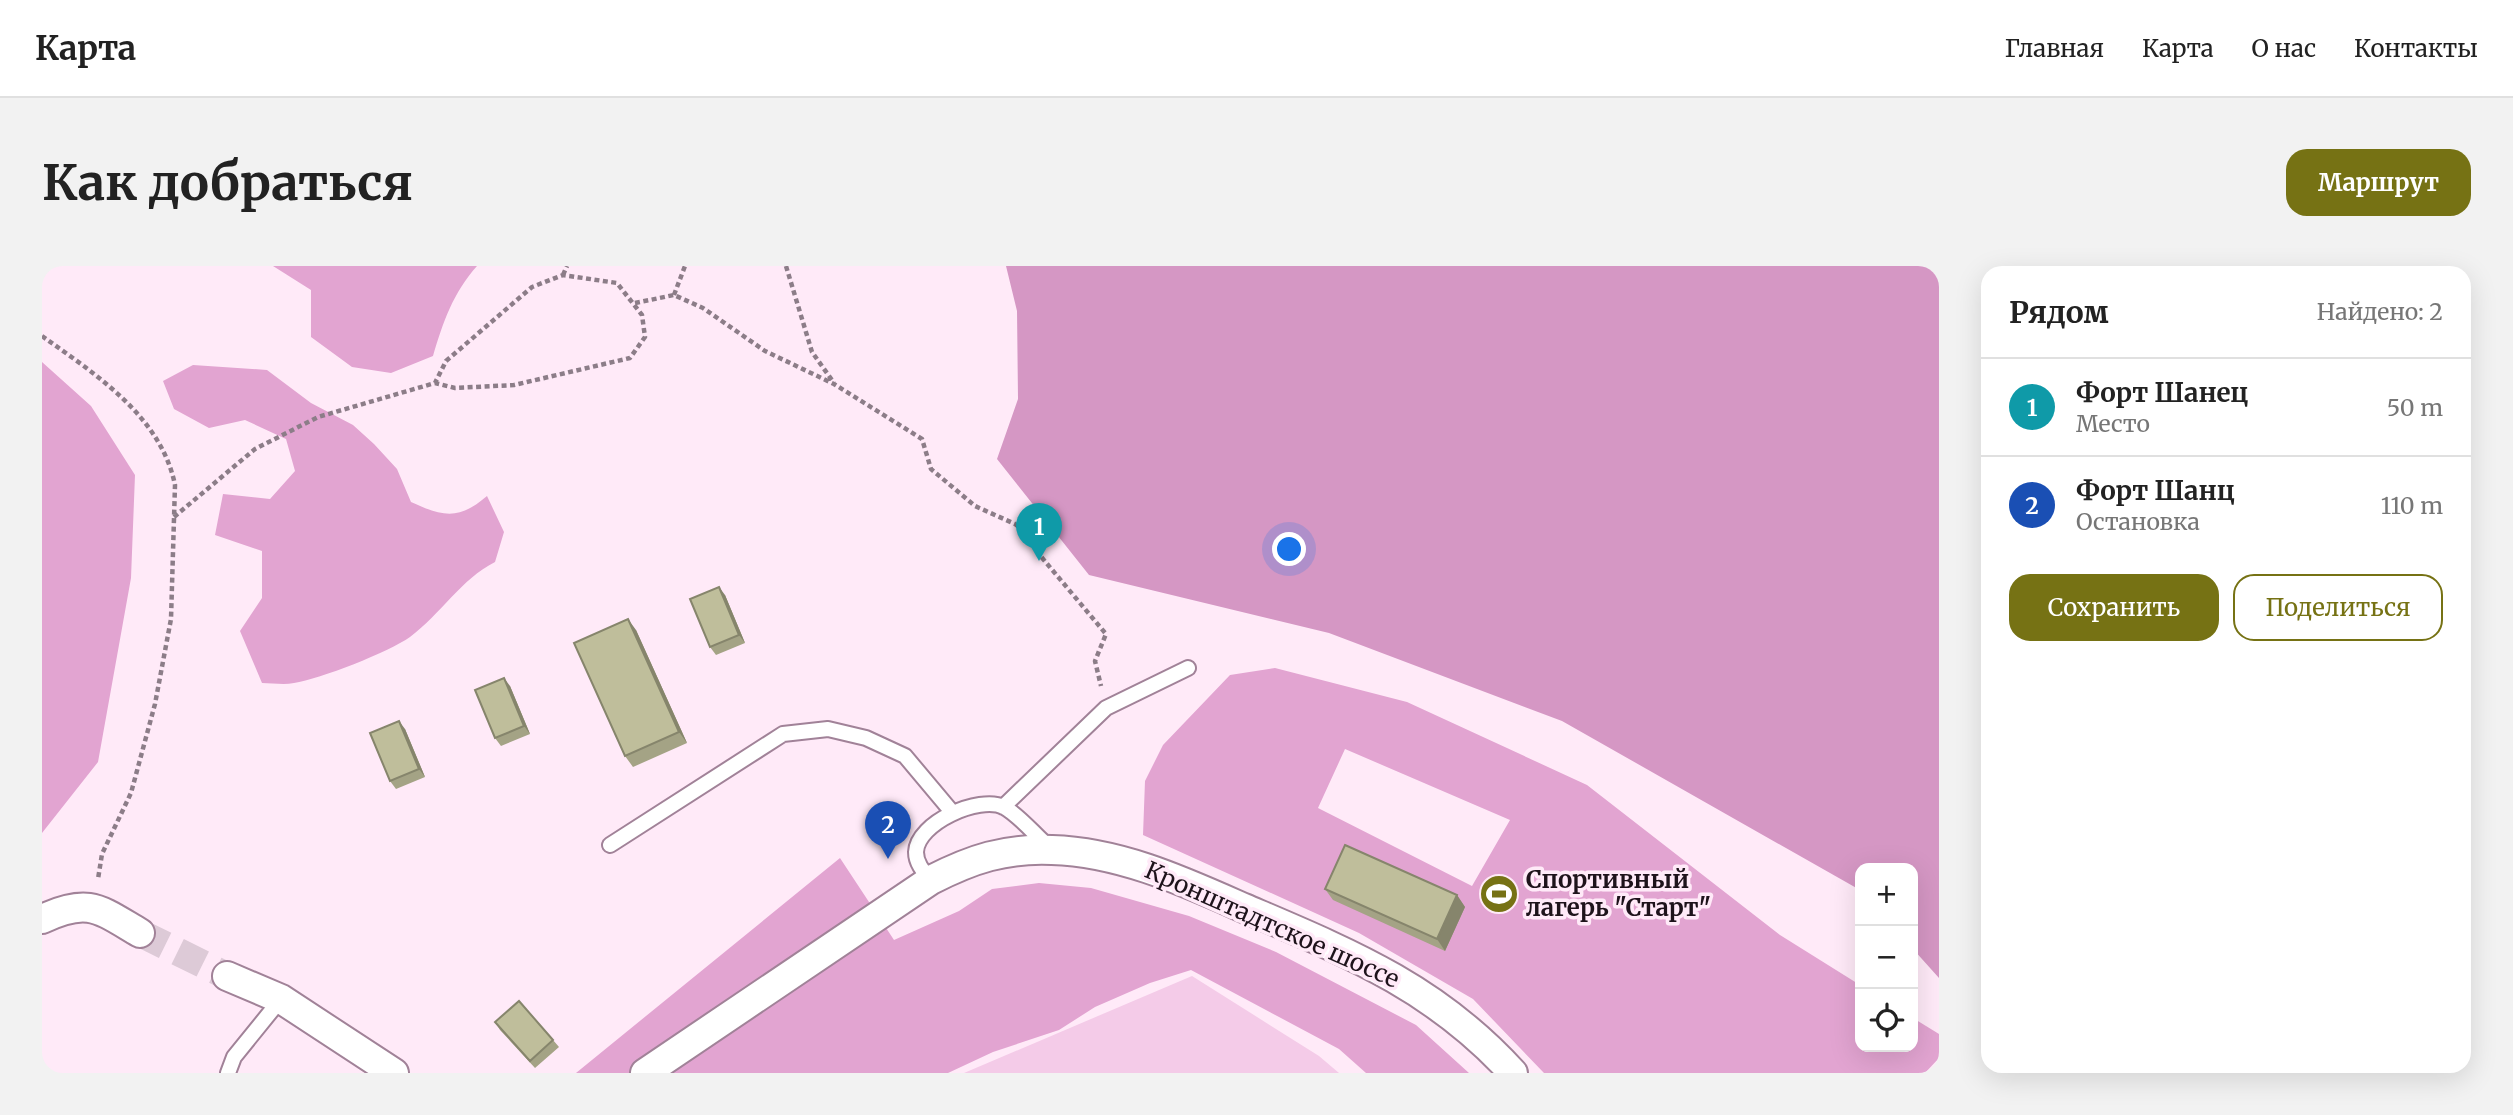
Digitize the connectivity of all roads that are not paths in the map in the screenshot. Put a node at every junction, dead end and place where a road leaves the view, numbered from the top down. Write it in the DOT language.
graph roads {
  1 [pos="1188,668"];
  2 [pos="1003,807"];
  3 [pos="952,812"];
  4 [pos="610,845"];
  5 [pos="1052,850"];
  6 [pos="931,880"];
  7 [pos="42,919"];
  8 [pos="140,933"];
  9 [pos="227,976"];
  10 [pos="281,999"];
  11 [pos="228,1073"];
  12 [pos="394,1073"];
  13 [pos="645,1073"];
  14 [pos="1513,1073"];
  1 -- 2 [label="lane"];
  2 -- 3 [label="lane"];
  2 -- 5 [label="lane"];
  3 -- 4 [label="lane"];
  3 -- 6 [label="lane"];
  5 -- 6 [label="street, Кронштадтское шоссе"];
  5 -- 14 [label="street, Кронштадтское шоссе"];
  6 -- 13 [label="street, Кронштадтское шоссе"];
  7 -- 8 [label="street"];
  9 -- 10 [label="street"];
  10 -- 11 [label="lane"];
  10 -- 12 [label="street"];
}
